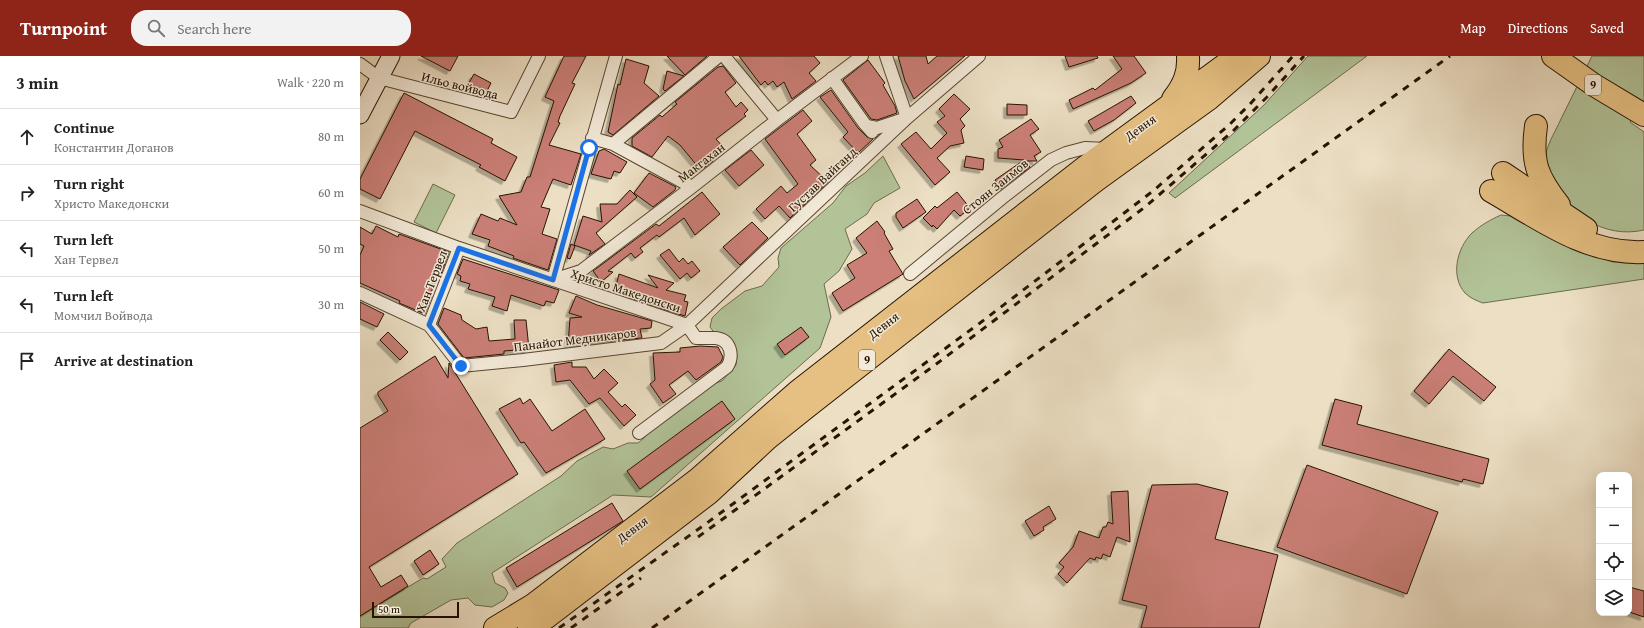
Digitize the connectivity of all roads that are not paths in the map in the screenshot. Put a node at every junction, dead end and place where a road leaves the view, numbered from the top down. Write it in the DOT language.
graph roads {
  1 [pos="391,56"];
  2 [pos="539,56"];
  3 [pos="616,56"];
  4 [pos="719,56"];
  5 [pos="724,56"];
  6 [pos="862,56"];
  7 [pos="886,56"];
  8 [pos="979,56"];
  9 [pos="1188,56"];
  10 [pos="1194,56"];
  11 [pos="1259,56"];
  12 [pos="1553,56"];
  13 [pos="360,64"];
  14 [pos="1222,68"];
  15 [pos="379,78"];
  16 [pos="832,78"];
  17 [pos="1166,108"];
  18 [pos="1640,113"];
  19 [pos="360,115"];
  20 [pos="906,118"];
  21 [pos="777,120"];
  22 [pos="867,126"];
  23 [pos="1536,126"];
  24 [pos="592,138"];
  25 [pos="881,142"];
  26 [pos="613,144"];
  27 [pos="1110,149"];
  28 [pos="1503,173"];
  29 [pos="692,187"];
  30 [pos="1491,191"];
  31 [pos="360,210"];
  32 [pos="1570,219"];
  33 [pos="1644,237"];
  34 [pos="459,248"];
  35 [pos="1644,252"];
  36 [pos="910,274"];
  37 [pos="553,280"];
  38 [pos="360,293"];
  39 [pos="429,325"];
  40 [pos="687,325"];
  41 [pos="639,433"];
  42 [pos="496,628"];
  43 [pos="529,628"];
  1 -- 15 [label="street"];
  2 -- 15 [label="street, Ильо войвода"];
  3 -- 24 [label="street"];
  4 -- 26 [label="street"];
  5 -- 21 [label="street"];
  6 -- 16 [label="street, Макгахан"];
  7 -- 20 [label="street"];
  8 -- 20 [label="street, Густав Вайганд"];
  9 -- 17 [label="highway"];
  10 -- 14 [label="highway"];
  11 -- 14 [label="highway, Девня"];
  12 -- 18 [label="highway, 9"];
  13 -- 15 [label="street"];
  14 -- 17 [label="highway, Девня / 9"];
  14 -- 43 [label="highway, Девня / 9"];
  15 -- 19 [label="street"];
  16 -- 21 [label="street, Макгахан"];
  16 -- 22 [label="street"];
  17 -- 27 [label="highway, Девня / 9"];
  20 -- 22 [label="street"];
  20 -- 25 [label="street, Густав Вайганд"];
  21 -- 29 [label="street, Макгахан"];
  22 -- 25 [label="street"];
  23 -- 32 [label="highway"];
  24 -- 26 [label="street"];
  24 -- 37 [label="street"];
  25 -- 40 [label="street, Густав Вайганд"];
  26 -- 29 [label="street"];
  27 -- 36 [label="street, Стоян Заимов"];
  27 -- 42 [label="highway, Девня / 9"];
  28 -- 32 [label="highway"];
  29 -- 37 [label="street, Макгахан"];
  30 -- 35 [label="highway"];
  31 -- 34 [label="street, Христо Македонски"];
  32 -- 33 [label="highway"];
  34 -- 37 [label="street, Христо Македонски"];
  34 -- 39 [label="street, Хан Тервел"];
  37 -- 40 [label="street, Христо Македонски"];
  38 -- 39 [label="street"];
  39 -- 40 [label="street, Панайот Медникаров"];
  40 -- 41 [label="street, Христо Македонски"];
}
